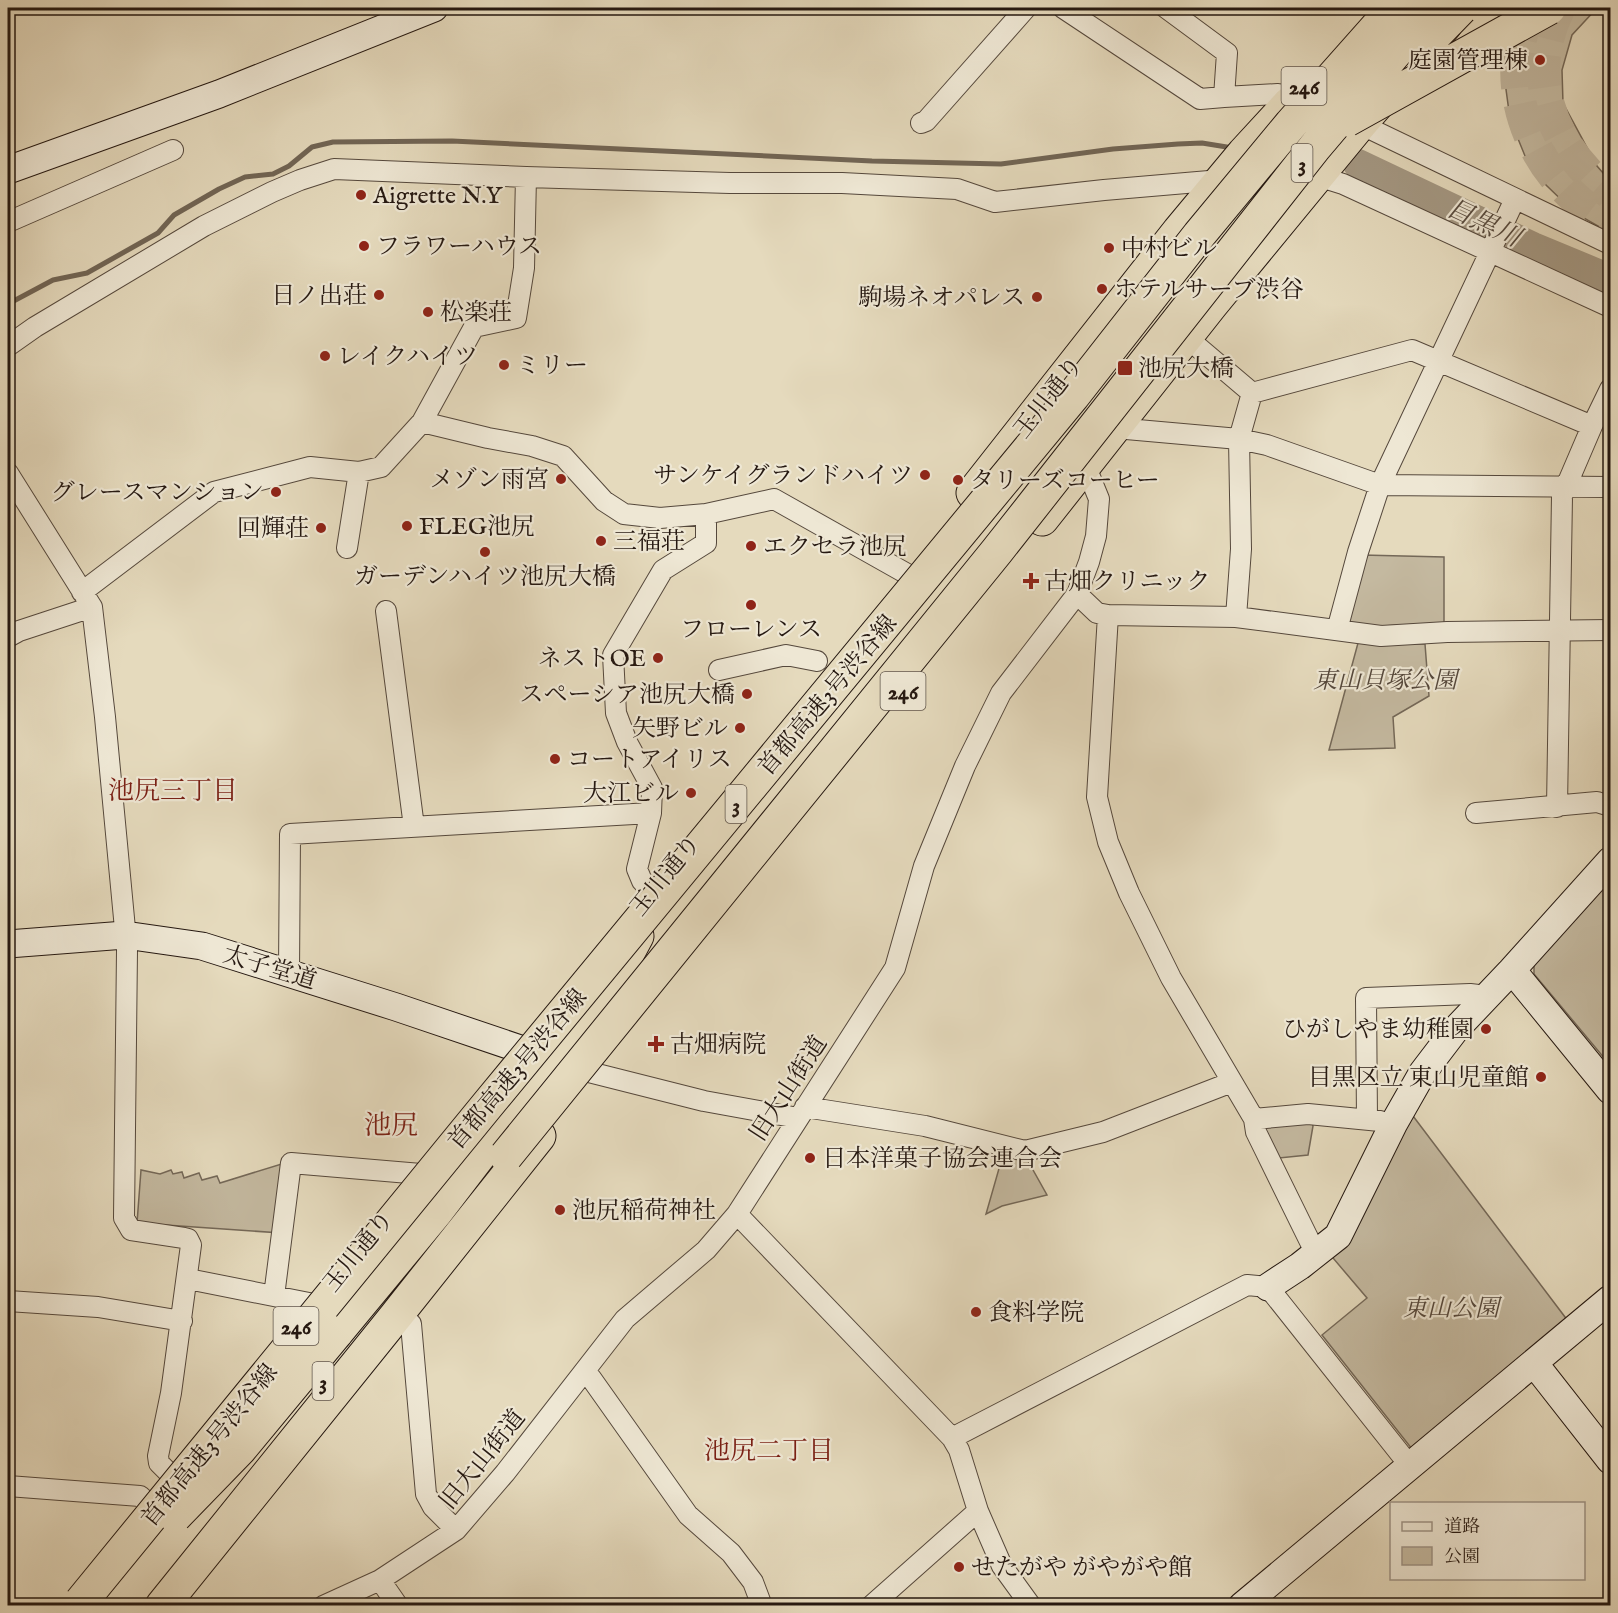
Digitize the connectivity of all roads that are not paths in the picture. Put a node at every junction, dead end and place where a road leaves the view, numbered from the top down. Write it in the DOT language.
graph roads {
  1 [pos="434,8"];
  2 [pos="1026,8"];
  3 [pos="1063,8"];
  4 [pos="1166,8"];
  5 [pos="1375,8"];
  6 [pos="1394,8"];
  7 [pos="1433,8"];
  8 [pos="1461,8"];
  9 [pos="1549,8"];
  10 [pos="1224,97"];
  11 [pos="1289,103"];
  12 [pos="921,123"];
  13 [pos="1358,127"];
  14 [pos="173,150"];
  15 [pos="8,170"];
  16 [pos="1319,173"];
  17 [pos="526,177"];
  18 [pos="1221,180"];
  19 [pos="1514,202"];
  20 [pos="8,222"];
  21 [pos="1611,244"];
  22 [pos="1493,247"];
  23 [pos="1211,305"];
  24 [pos="1611,307"];
  25 [pos="1181,329"];
  26 [pos="8,346"];
  27 [pos="1439,361"];
  28 [pos="1611,389"];
  29 [pos="1252,393"];
  30 [pos="1073,396"];
  31 [pos="422,422"];
  32 [pos="1592,426"];
  33 [pos="1115,428"];
  34 [pos="1239,439"];
  35 [pos="1083,470"];
  36 [pos="359,472"];
  37 [pos="8,473"];
  38 [pos="1380,485"];
  39 [pos="1567,487"];
  40 [pos="1611,487"];
  41 [pos="706,513"];
  42 [pos="347,548"];
  43 [pos="909,575"];
  44 [pos="1077,594"];
  45 [pos="87,599"];
  46 [pos="386,611"];
  47 [pos="1108,615"];
  48 [pos="1236,617"];
  49 [pos="1337,630"];
  50 [pos="1561,630"];
  51 [pos="1611,630"];
  52 [pos="8,637"];
  53 [pos="817,661"];
  54 [pos="719,670"];
  55 [pos="1611,806"];
  56 [pos="1557,807"];
  57 [pos="651,813"];
  58 [pos="1476,813"];
  59 [pos="414,827"];
  60 [pos="1611,861"];
  61 [pos="676,862"];
  62 [pos="652,891"];
  63 [pos="125,935"];
  64 [pos="8,944"];
  65 [pos="1512,970"];
  66 [pos="289,972"];
  67 [pos="1487,996"];
  68 [pos="523,1050"];
  69 [pos="589,1072"];
  70 [pos="1232,1082"];
  71 [pos="1611,1090"];
  72 [pos="802,1113"];
  73 [pos="1254,1119"];
  74 [pos="1367,1119"];
  75 [pos="1394,1123"];
  76 [pos="506,1156"];
  77 [pos="421,1174"];
  78 [pos="738,1214"];
  79 [pos="1316,1254"];
  80 [pos="188,1279"];
  81 [pos="1268,1287"];
  82 [pos="274,1296"];
  83 [pos="1611,1299"];
  84 [pos="8,1301"];
  85 [pos="314,1304"];
  86 [pos="182,1321"];
  87 [pos="411,1324"];
  88 [pos="1534,1363"];
  89 [pos="584,1373"];
  90 [pos="952,1438"];
  91 [pos="1611,1460"];
  92 [pos="1410,1466"];
  93 [pos="174,1478"];
  94 [pos="8,1485"];
  95 [pos="151,1506"];
  96 [pos="978,1511"];
  97 [pos="456,1530"];
  98 [pos="380,1580"];
  99 [pos="77,1604"];
  100 [pos="141,1605"];
  101 [pos="162,1605"];
  102 [pos="323,1605"];
  103 [pos="398,1605"];
  104 [pos="762,1605"];
  105 [pos="871,1605"];
  106 [pos="1031,1605"];
  107 [pos="1242,1605"];
  1 -- 15 [label="street"];
  2 -- 12 [label="street"];
  3 -- 10 [label="street"];
  4 -- 10 [label="street"];
  5 -- 11 [label="highway, 玉川通り / 246"];
  6 -- 30 [label="highway, 首都高速3号渋谷線 / 3, bridge"];
  7 -- 25 [label="highway, 首都高速3号渋谷線 / 3, bridge"];
  8 -- 13 [label="highway, 246"];
  8 -- 25 [label="highway, bridge"];
  9 -- 30 [label="highway, bridge"];
  10 -- 11 [label="street"];
  11 -- 18 [label="highway, 玉川通り / 246"];
  13 -- 16 [label="highway, 246"];
  13 -- 19 [label="street"];
  14 -- 20 [label="street"];
  16 -- 22 [label="street"];
  16 -- 23 [label="highway, 246"];
  17 -- 18 [label="street"];
  17 -- 26 [label="street"];
  17 -- 31 [label="street"];
  18 -- 43 [label="highway, 玉川通り / 246"];
  19 -- 21 [label="street"];
  19 -- 22 [label="street"];
  22 -- 24 [label="street"];
  22 -- 27 [label="street"];
  23 -- 25 [label="highway, 246"];
  23 -- 76 [label="highway, bridge"];
  25 -- 29 [label="street"];
  25 -- 33 [label="highway, 246"];
  25 -- 76 [label="highway, 首都高速3号渋谷線 / 3, bridge"];
  27 -- 29 [label="street"];
  27 -- 32 [label="street"];
  27 -- 38 [label="street"];
  28 -- 32 [label="street"];
  29 -- 34 [label="street"];
  30 -- 99 [label="highway, 首都高速3号渋谷線 / 3, bridge"];
  31 -- 36 [label="street"];
  31 -- 41 [label="street"];
  32 -- 39 [label="street"];
  33 -- 34 [label="street"];
  33 -- 35 [label="highway, 246"];
  34 -- 38 [label="street"];
  34 -- 48 [label="street"];
  35 -- 44 [label="street, 旧大山街道"];
  35 -- 69 [label="highway, 246"];
  36 -- 42 [label="street"];
  36 -- 45 [label="street"];
  37 -- 45 [label="street"];
  38 -- 39 [label="street"];
  38 -- 49 [label="street"];
  39 -- 40 [label="street"];
  39 -- 50 [label="street"];
  41 -- 43 [label="street"];
  41 -- 57 [label="street"];
  43 -- 61 [label="highway, 玉川通り / 246"];
  44 -- 47 [label="street"];
  44 -- 72 [label="street, 旧大山街道"];
  45 -- 52 [label="street"];
  45 -- 63 [label="street"];
  46 -- 59 [label="street"];
  47 -- 48 [label="street"];
  47 -- 70 [label="street"];
  48 -- 49 [label="street"];
  49 -- 50 [label="street"];
  50 -- 51 [label="street"];
  50 -- 56 [label="street"];
  53 -- 54 [label="street"];
  55 -- 56 [label="street"];
  56 -- 58 [label="street"];
  57 -- 59 [label="street"];
  57 -- 62 [label="street"];
  59 -- 66 [label="street"];
  60 -- 65 [label="street"];
  61 -- 62 [label="highway, 玉川通り / 246"];
  61 -- 99 [label="highway, bridge"];
  62 -- 68 [label="highway, 玉川通り / 246"];
  63 -- 64 [label="street, 太子堂道"];
  63 -- 66 [label="street, 太子堂道"];
  63 -- 80 [label="street"];
  65 -- 67 [label="street"];
  65 -- 71 [label="street"];
  66 -- 68 [label="street, 太子堂道"];
  67 -- 74 [label="street"];
  67 -- 75 [label="street"];
  68 -- 77 [label="highway, 玉川通り / 246"];
  69 -- 72 [label="street"];
  69 -- 101 [label="highway, 246"];
  70 -- 72 [label="street"];
  70 -- 73 [label="street"];
  72 -- 78 [label="street, 旧大山街道"];
  73 -- 74 [label="street"];
  73 -- 79 [label="street"];
  74 -- 75 [label="street"];
  75 -- 79 [label="street"];
  76 -- 100 [label="highway, 首都高速3号渋谷線 / 3"];
  77 -- 82 [label="street"];
  77 -- 85 [label="highway, 玉川通り / 246"];
  78 -- 89 [label="street, 旧大山街道"];
  78 -- 90 [label="street"];
  79 -- 81 [label="street"];
  80 -- 82 [label="street"];
  80 -- 86 [label="street"];
  81 -- 90 [label="street"];
  81 -- 92 [label="street"];
  82 -- 85 [label="street"];
  83 -- 88 [label="street"];
  84 -- 86 [label="street"];
  85 -- 93 [label="highway, 玉川通り / 246"];
  86 -- 93 [label="street"];
  87 -- 97 [label="street"];
  88 -- 91 [label="street"];
  88 -- 92 [label="street"];
  89 -- 97 [label="street, 旧大山街道"];
  89 -- 104 [label="street"];
  90 -- 96 [label="street"];
  92 -- 107 [label="street"];
  93 -- 95 [label="highway, 玉川通り / 246"];
  94 -- 95 [label="street"];
  95 -- 99 [label="highway, 玉川通り / 246"];
  96 -- 105 [label="street"];
  96 -- 106 [label="street"];
  97 -- 98 [label="street, 旧大山街道"];
  98 -- 102 [label="street, 旧大山街道"];
  98 -- 103 [label="street"];
}
